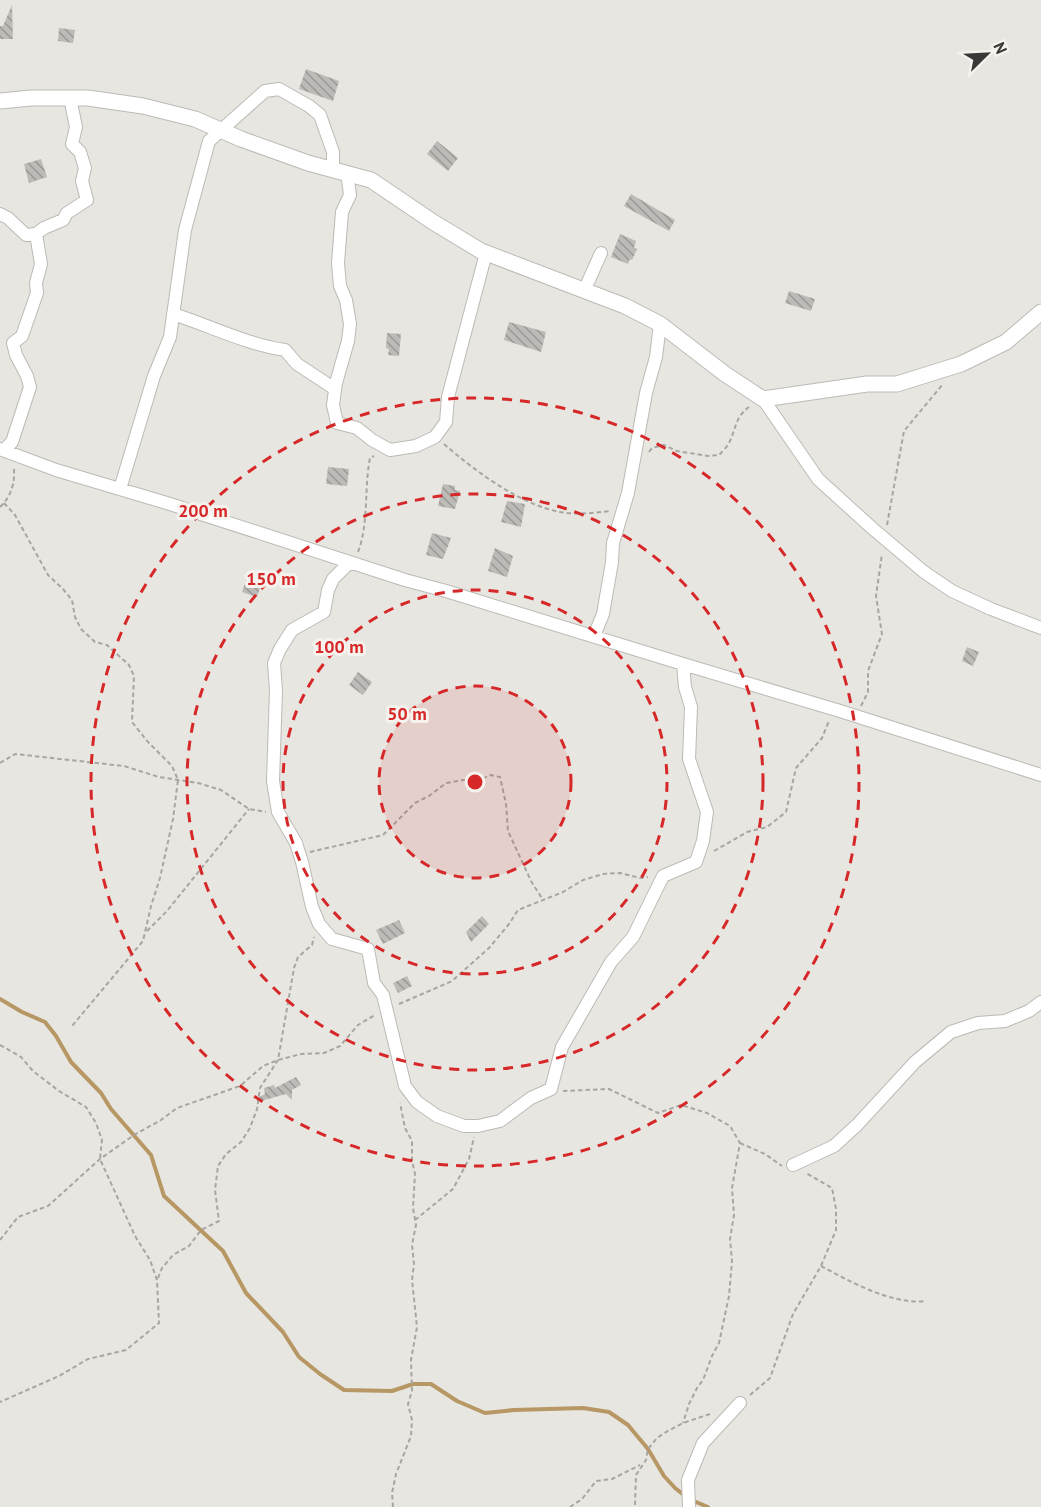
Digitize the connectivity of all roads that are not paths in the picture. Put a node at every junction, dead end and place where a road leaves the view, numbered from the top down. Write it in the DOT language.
graph roads {
  1 [pos="70,98"];
  2 [pos="0,101"];
  3 [pos="220,130"];
  4 [pos="340,172"];
  5 [pos="0,214"];
  6 [pos="36,234"];
  7 [pos="601,252"];
  8 [pos="486,254"];
  9 [pos="584,291"];
  10 [pos="173,314"];
  11 [pos="1038,316"];
  12 [pos="660,324"];
  13 [pos="335,389"];
  14 [pos="763,399"];
  15 [pos="6,451"];
  16 [pos="120,489"];
  17 [pos="350,562"];
  18 [pos="1041,628"];
  19 [pos="594,636"];
  20 [pos="683,664"];
  21 [pos="1041,775"];
  22 [pos="1041,1002"];
  23 [pos="793,1165"];
  24 [pos="740,1403"];
  25 [pos="689,1507"];
  1 -- 2 [label="street"];
  1 -- 3 [label="street"];
  1 -- 6 [label="street"];
  3 -- 4 [label="street"];
  3 -- 4 [label="street"];
  3 -- 10 [label="street"];
  4 -- 8 [label="street"];
  4 -- 13 [label="street"];
  5 -- 6 [label="street"];
  6 -- 15 [label="street"];
  7 -- 9 [label="street"];
  8 -- 9 [label="street"];
  8 -- 13 [label="street"];
  9 -- 12 [label="street"];
  10 -- 13 [label="street"];
  10 -- 16 [label="street"];
  11 -- 14 [label="street"];
  12 -- 14 [label="street"];
  12 -- 19 [label="street"];
  14 -- 18 [label="street"];
  15 -- 16 [label="street"];
  16 -- 17 [label="street"];
  17 -- 19 [label="street"];
  17 -- 20 [label="street"];
  19 -- 20 [label="street"];
  20 -- 21 [label="street"];
  22 -- 23 [label="street"];
  24 -- 25 [label="street"];
}
